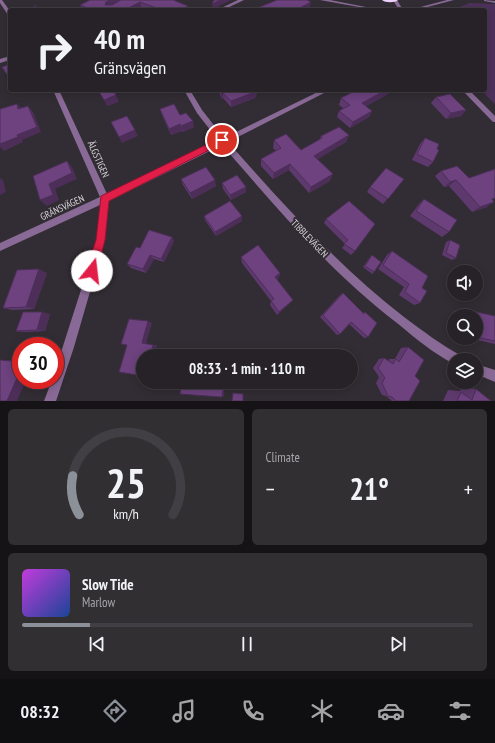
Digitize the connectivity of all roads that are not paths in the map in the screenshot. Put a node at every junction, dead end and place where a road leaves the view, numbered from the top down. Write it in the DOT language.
graph roads {
  1 [pos="0,0"];
  2 [pos="242,0"];
  3 [pos="322,0"];
  4 [pos="385,0"];
  5 [pos="395,0"];
  6 [pos="428,0"];
  7 [pos="449,0"];
  8 [pos="486,0"];
  9 [pos="495,2"];
  10 [pos="436,4"];
  11 [pos="364,7"];
  12 [pos="224,8"];
  13 [pos="419,8"];
  14 [pos="8,11"];
  15 [pos="57,92"];
  16 [pos="188,92"];
  17 [pos="323,92"];
  18 [pos="467,92"];
  19 [pos="495,120"];
  20 [pos="222,140"];
  21 [pos="105,198"];
  22 [pos="0,247"];
  23 [pos="447,353"];
  24 [pos="483,372"];
  25 [pos="495,376"];
  26 [pos="50,401"];
  1 -- 14 [label="street"];
  2 -- 12 [label="street"];
  3 -- 11 [label="street"];
  4 -- 5 [label="highway"];
  6 -- 10 [label="lane"];
  7 -- 10 [label="lane"];
  8 -- 9 [label="street"];
  10 -- 13 [label="lane"];
  15 -- 21 [label="street, ÄLGSTIGEN"];
  16 -- 20 [label="street, TIBBLEVÄGEN"];
  17 -- 20 [label="street, GRÄNSVÄGEN"];
  18 -- 19 [label="street"];
  20 -- 21 [label="street, GRÄNSVÄGEN"];
  20 -- 23 [label="street, TIBBLEVÄGEN"];
  21 -- 22 [label="street, GRÄNSVÄGEN"];
  21 -- 26 [label="street"];
  24 -- 25 [label="street"];
}
